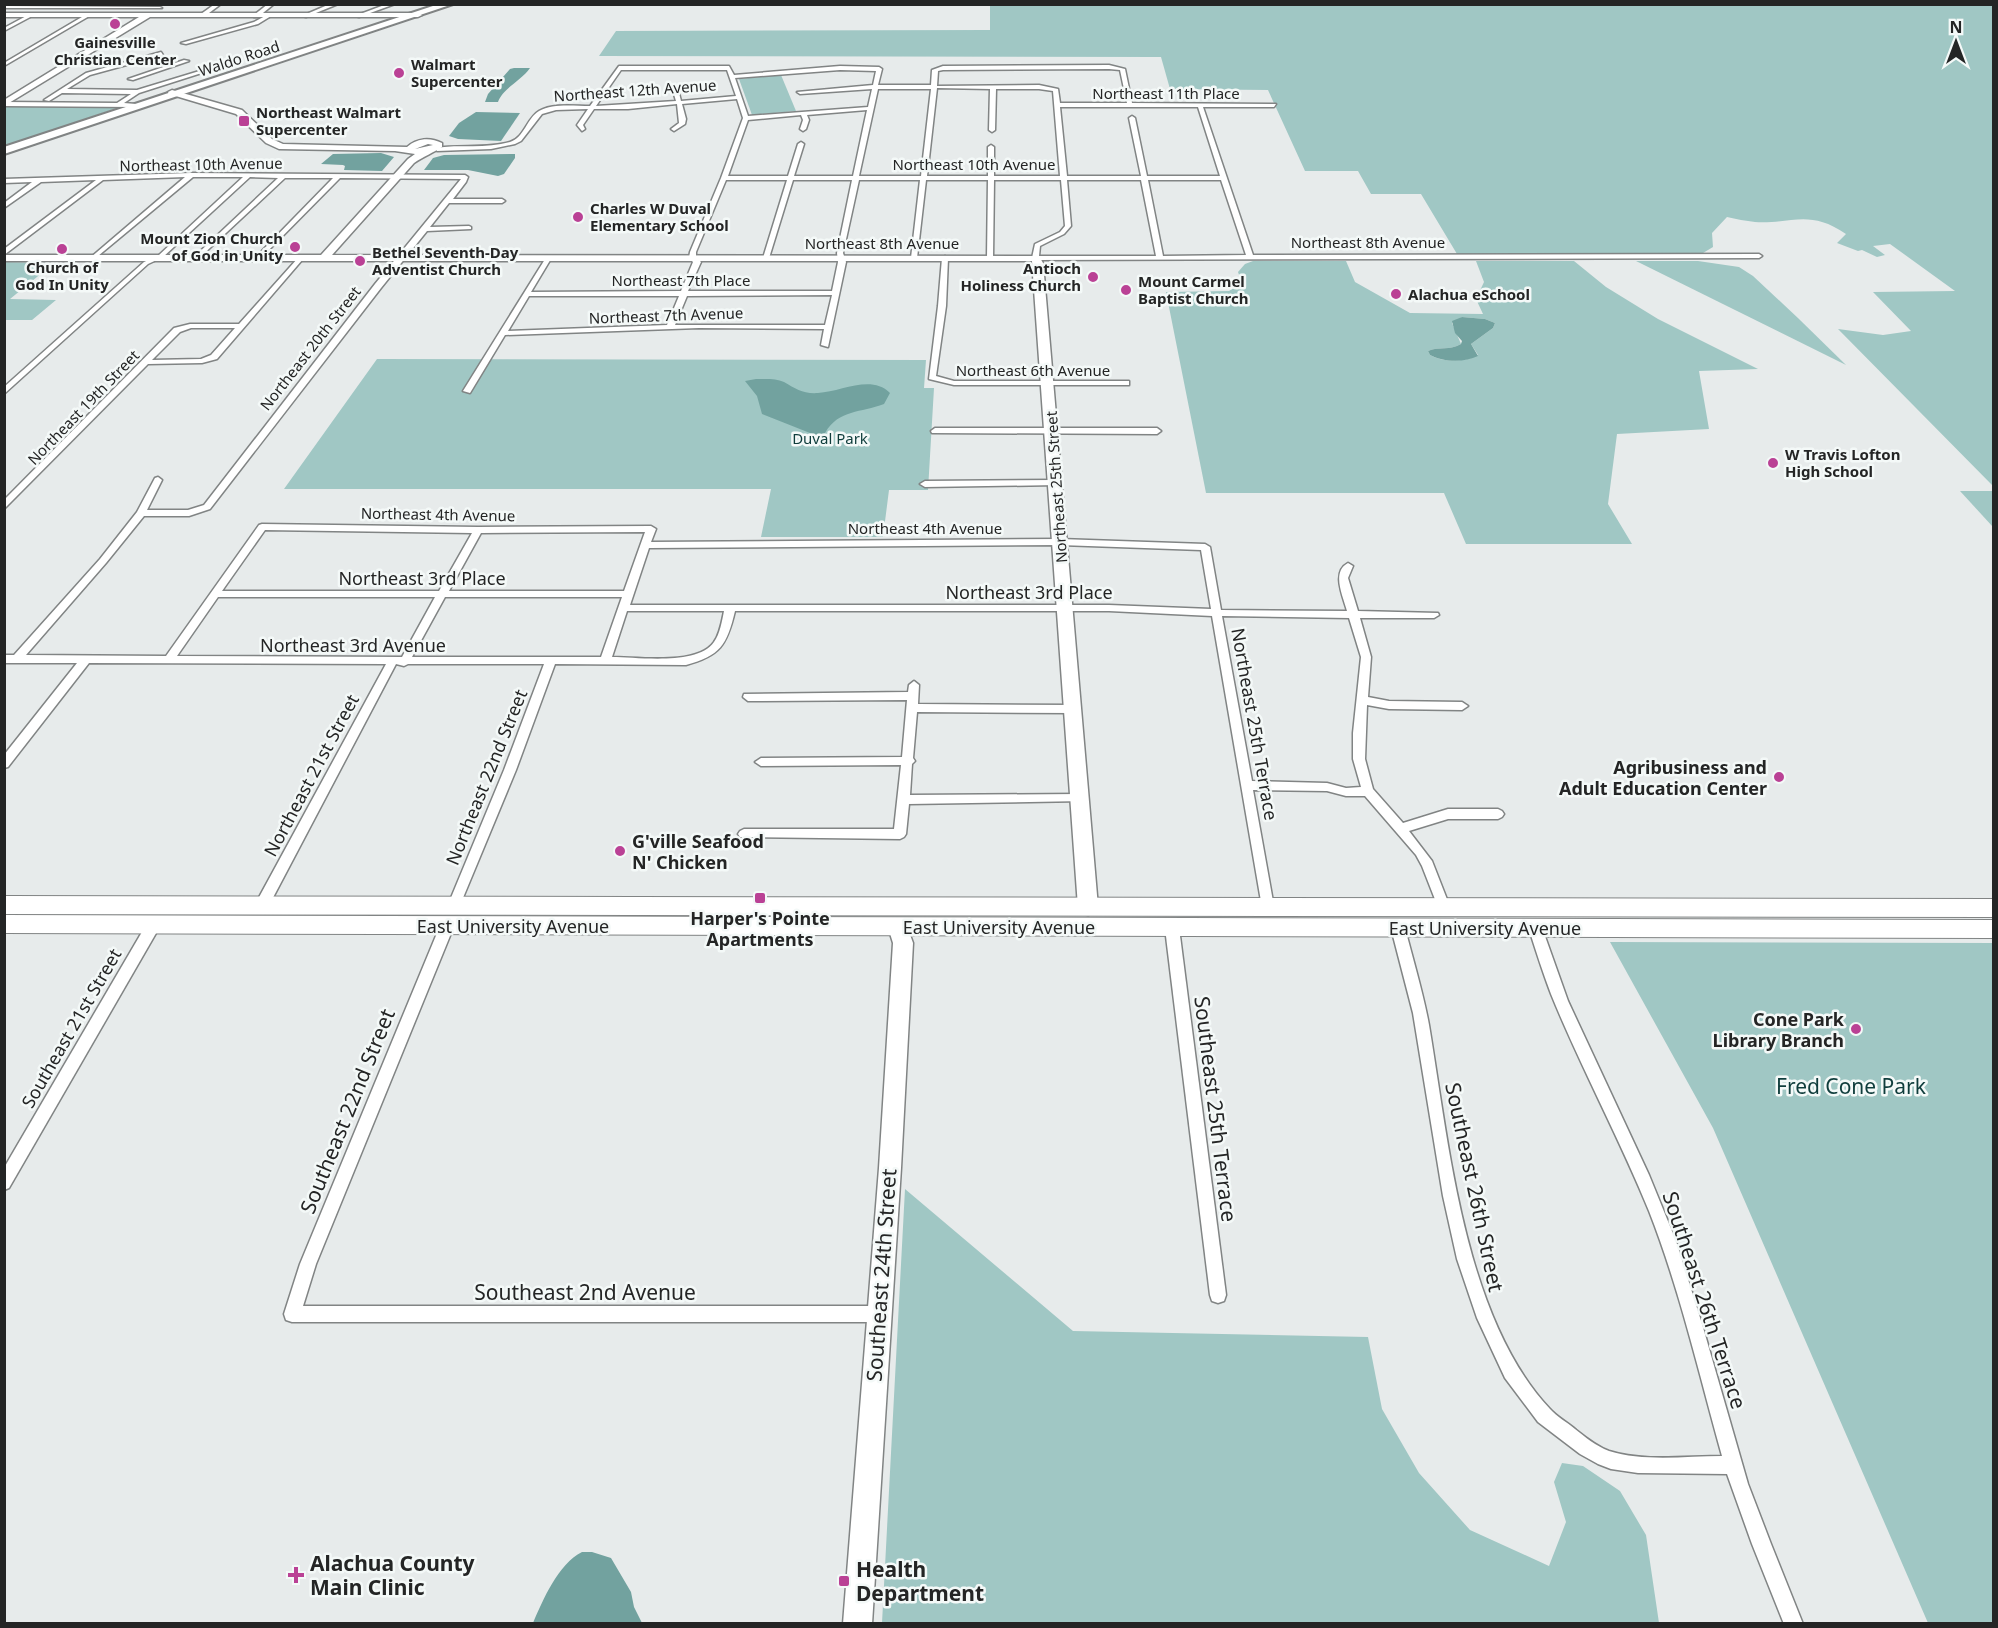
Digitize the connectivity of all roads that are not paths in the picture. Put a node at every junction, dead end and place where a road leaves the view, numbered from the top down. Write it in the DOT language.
graph roads {
  1 [pos="219,4"];
  2 [pos="272,4"];
  3 [pos="336,4"];
  4 [pos="393,4"];
  5 [pos="441,4"];
  6 [pos="449,4"];
  7 [pos="162,6"];
  8 [pos="4,7"];
  9 [pos="4,15"];
  10 [pos="32,15"];
  11 [pos="89,15"];
  12 [pos="147,15"];
  13 [pos="203,15"];
  14 [pos="256,16"];
  15 [pos="269,16"];
  16 [pos="304,16"];
  17 [pos="357,16"];
  18 [pos="413,16"];
  19 [pos="4,30"];
  20 [pos="184,43"];
  21 [pos="161,54"];
  22 [pos="186,62"];
  23 [pos="4,65"];
  24 [pos="208,70"];
  25 [pos="100,71"];
  26 [pos="110,74"];
  27 [pos="121,77"];
  28 [pos="733,77"];
  29 [pos="131,79"];
  30 [pos="205,85"];
  31 [pos="876,86"];
  32 [pos="154,87"];
  33 [pos="669,87"];
  34 [pos="934,87"];
  35 [pos="993,87"];
  36 [pos="60,91"];
  37 [pos="137,92"];
  38 [pos="800,92"];
  39 [pos="182,93"];
  40 [pos="740,97"];
  41 [pos="211,99"];
  42 [pos="47,100"];
  43 [pos="680,102"];
  44 [pos="5,104"];
  45 [pos="118,105"];
  46 [pos="134,105"];
  47 [pos="1058,105"];
  48 [pos="1130,105"];
  49 [pos="1200,105"];
  50 [pos="1274,105"];
  51 [pos="591,108"];
  52 [pos="872,108"];
  53 [pos="803,112"];
  54 [pos="1132,118"];
  55 [pos="745,120"];
  56 [pos="260,125"];
  57 [pos="582,129"];
  58 [pos="674,129"];
  59 [pos="803,129"];
  60 [pos="992,130"];
  61 [pos="801,144"];
  62 [pos="438,147"];
  63 [pos="991,147"];
  64 [pos="4,149"];
  65 [pos="415,152"];
  66 [pos="191,175"];
  67 [pos="249,176"];
  68 [pos="283,176"];
  69 [pos="338,176"];
  70 [pos="398,176"];
  71 [pos="465,177"];
  72 [pos="791,177"];
  73 [pos="857,177"];
  74 [pos="924,177"];
  75 [pos="990,177"];
  76 [pos="1065,177"];
  77 [pos="724,178"];
  78 [pos="1144,178"];
  79 [pos="1223,178"];
  80 [pos="39,180"];
  81 [pos="100,180"];
  82 [pos="4,181"];
  83 [pos="448,201"];
  84 [pos="502,201"];
  85 [pos="4,206"];
  86 [pos="469,228"];
  87 [pos="425,229"];
  88 [pos="4,253"];
  89 [pos="1759,256"];
  90 [pos="549,257"];
  91 [pos="1250,257"];
  92 [pos="4,258"];
  93 [pos="300,258"];
  94 [pos="324,258"];
  95 [pos="401,258"];
  96 [pos="692,258"];
  97 [pos="766,258"];
  98 [pos="841,258"];
  99 [pos="914,258"];
  100 [pos="945,258"];
  101 [pos="990,258"];
  102 [pos="1035,258"];
  103 [pos="1160,258"];
  104 [pos="92,259"];
  105 [pos="195,259"];
  106 [pos="257,259"];
  107 [pos="153,260"];
  108 [pos="683,293"];
  109 [pos="835,293"];
  110 [pos="527,294"];
  111 [pos="241,326"];
  112 [pos="670,327"];
  113 [pos="828,327"];
  114 [pos="504,333"];
  115 [pos="825,345"];
  116 [pos="146,362"];
  117 [pos="1048,383"];
  118 [pos="1126,384"];
  119 [pos="467,391"];
  120 [pos="4,392"];
  121 [pos="1051,430"];
  122 [pos="935,431"];
  123 [pos="1157,431"];
  124 [pos="158,480"];
  125 [pos="1055,483"];
  126 [pos="925,484"];
  127 [pos="4,506"];
  128 [pos="141,513"];
  129 [pos="478,530"];
  130 [pos="1060,542"];
  131 [pos="645,545"];
  132 [pos="1205,547"];
  133 [pos="1348,566"];
  134 [pos="215,594"];
  135 [pos="443,594"];
  136 [pos="628,594"];
  137 [pos="624,608"];
  138 [pos="1065,608"];
  139 [pos="730,609"];
  140 [pos="1218,613"];
  141 [pos="1353,614"];
  142 [pos="1434,615"];
  143 [pos="4,659"];
  144 [pos="17,659"];
  145 [pos="85,660"];
  146 [pos="169,660"];
  147 [pos="605,661"];
  148 [pos="398,662"];
  149 [pos="550,662"];
  150 [pos="913,696"];
  151 [pos="748,697"];
  152 [pos="1362,700"];
  153 [pos="1462,706"];
  154 [pos="1073,709"];
  155 [pos="909,761"];
  156 [pos="761,762"];
  157 [pos="4,764"];
  158 [pos="1248,785"];
  159 [pos="1368,791"];
  160 [pos="1080,798"];
  161 [pos="903,800"];
  162 [pos="1498,814"];
  163 [pos="1399,829"];
  164 [pos="744,834"];
  165 [pos="4,904"];
  166 [pos="172,905"];
  167 [pos="454,905"];
  168 [pos="1268,907"];
  169 [pos="1392,907"];
  170 [pos="1444,907"];
  171 [pos="1528,907"];
  172 [pos="1825,908"];
  173 [pos="1994,908"];
  174 [pos="258,915"];
  175 [pos="711,916"];
  176 [pos="894,917"];
  177 [pos="1089,917"];
  178 [pos="1171,917"];
  179 [pos="4,924"];
  180 [pos="154,924"];
  181 [pos="447,926"];
  182 [pos="1278,928"];
  183 [pos="1398,928"];
  184 [pos="1451,928"];
  185 [pos="1536,928"];
  186 [pos="1834,929"];
  187 [pos="1994,929"];
  188 [pos="4,1183"];
  189 [pos="1218,1295"];
  190 [pos="291,1314"];
  191 [pos="878,1314"];
  192 [pos="1733,1465"];
  193 [pos="857,1623"];
  194 [pos="1794,1623"];
  1 -- 13 [label="street"];
  2 -- 14 [label="street"];
  3 -- 16 [label="street"];
  4 -- 17 [label="street"];
  5 -- 18 [label="highway, Waldo Road"];
  6 -- 18 [label="highway, Waldo Road"];
  7 -- 8 [label="street"];
  7 -- 12 [label="street"];
  9 -- 10 [label="street"];
  10 -- 11 [label="street"];
  10 -- 19 [label="street"];
  11 -- 12 [label="street"];
  11 -- 23 [label="street"];
  12 -- 13 [label="street"];
  12 -- 44 [label="street"];
  13 -- 14 [label="street"];
  14 -- 15 [label="street"];
  15 -- 16 [label="street"];
  15 -- 20 [label="street"];
  16 -- 17 [label="street"];
  17 -- 18 [label="street"];
  18 -- 30 [label="highway, Waldo Road"];
  18 -- 39 [label="highway, Waldo Road"];
  21 -- 25 [label="street"];
  22 -- 29 [label="street"];
  24 -- 32 [label="street"];
  25 -- 26 [label="street"];
  25 -- 36 [label="street"];
  27 -- 29 [label="street"];
  28 -- 31 [label="street"];
  28 -- 40 [label="street"];
  28 -- 51 [label="street"];
  29 -- 32 [label="street"];
  30 -- 39 [label="highway, Waldo Road"];
  30 -- 41 [label="highway"];
  31 -- 34 [label="street"];
  31 -- 38 [label="street"];
  31 -- 52 [label="street"];
  32 -- 37 [label="street"];
  33 -- 43 [label="street"];
  34 -- 35 [label="street"];
  34 -- 48 [label="street"];
  34 -- 74 [label="street"];
  35 -- 47 [label="street"];
  35 -- 60 [label="street"];
  36 -- 37 [label="street"];
  36 -- 42 [label="street"];
  37 -- 45 [label="street"];
  39 -- 41 [label="street"];
  39 -- 46 [label="highway, Waldo Road"];
  39 -- 56 [label="street"];
  39 -- 64 [label="highway, Waldo Road"];
  40 -- 43 [label="street, Northeast 12th Avenue"];
  40 -- 55 [label="street"];
  41 -- 56 [label="street"];
  43 -- 51 [label="street, Northeast 12th Avenue"];
  43 -- 58 [label="street"];
  44 -- 45 [label="street"];
  45 -- 46 [label="street"];
  46 -- 64 [label="highway, Waldo Road"];
  47 -- 48 [label="street, Northeast 11th Place"];
  47 -- 76 [label="street"];
  48 -- 49 [label="street, Northeast 11th Place"];
  49 -- 50 [label="street, Northeast 11th Place"];
  49 -- 79 [label="street"];
  51 -- 57 [label="street"];
  51 -- 62 [label="street, Northeast 12th Avenue"];
  52 -- 53 [label="street"];
  52 -- 73 [label="street"];
  53 -- 55 [label="street"];
  53 -- 59 [label="street"];
  54 -- 78 [label="street"];
  55 -- 77 [label="street"];
  56 -- 65 [label="street"];
  61 -- 72 [label="street"];
  62 -- 65 [label="street"];
  63 -- 75 [label="street"];
  65 -- 70 [label="street"];
  66 -- 67 [label="street, Northeast 10th Avenue"];
  66 -- 81 [label="street, Northeast 10th Avenue"];
  66 -- 104 [label="street"];
  67 -- 68 [label="street, Northeast 10th Avenue"];
  67 -- 107 [label="street"];
  68 -- 69 [label="street, Northeast 10th Avenue"];
  68 -- 105 [label="street"];
  69 -- 70 [label="street, Northeast 10th Avenue"];
  69 -- 106 [label="street"];
  70 -- 71 [label="street, Northeast 10th Avenue"];
  70 -- 94 [label="street"];
  71 -- 83 [label="street, Northeast 20th Street"];
  72 -- 73 [label="street, Northeast 10th Avenue"];
  72 -- 77 [label="street, Northeast 10th Avenue"];
  72 -- 97 [label="street"];
  73 -- 74 [label="street, Northeast 10th Avenue"];
  73 -- 98 [label="street"];
  74 -- 75 [label="street, Northeast 10th Avenue"];
  74 -- 99 [label="street"];
  75 -- 76 [label="street, Northeast 10th Avenue"];
  75 -- 101 [label="street"];
  76 -- 78 [label="street, Northeast 10th Avenue"];
  76 -- 102 [label="street"];
  77 -- 96 [label="street"];
  78 -- 79 [label="street, Northeast 10th Avenue"];
  78 -- 103 [label="street"];
  79 -- 91 [label="street"];
  80 -- 81 [label="street, Northeast 10th Avenue"];
  80 -- 82 [label="street, Northeast 10th Avenue"];
  80 -- 85 [label="street"];
  81 -- 88 [label="street"];
  83 -- 84 [label="street"];
  83 -- 87 [label="street, Northeast 20th Street"];
  86 -- 87 [label="street"];
  87 -- 95 [label="street, Northeast 20th Street"];
  89 -- 91 [label="street, Northeast 8th Avenue"];
  90 -- 95 [label="street, Northeast 8th Avenue"];
  90 -- 96 [label="street, Northeast 8th Avenue"];
  90 -- 110 [label="street"];
  91 -- 103 [label="street, Northeast 8th Avenue"];
  92 -- 104 [label="street, Northeast 8th Avenue"];
  93 -- 94 [label="street, Northeast 8th Avenue"];
  93 -- 106 [label="street, Northeast 8th Avenue"];
  93 -- 111 [label="street"];
  94 -- 95 [label="street, Northeast 8th Avenue"];
  95 -- 128 [label="street, Northeast 20th Street"];
  96 -- 97 [label="street, Northeast 8th Avenue"];
  96 -- 108 [label="street"];
  97 -- 98 [label="street, Northeast 8th Avenue"];
  98 -- 99 [label="street, Northeast 8th Avenue"];
  98 -- 109 [label="street"];
  99 -- 100 [label="street, Northeast 8th Avenue"];
  100 -- 101 [label="street, Northeast 8th Avenue"];
  100 -- 117 [label="street, Northeast 6th Avenue"];
  101 -- 102 [label="street, Northeast 8th Avenue"];
  102 -- 103 [label="street, Northeast 8th Avenue"];
  102 -- 117 [label="street, Northeast 25th Street"];
  104 -- 107 [label="street, Northeast 8th Avenue"];
  105 -- 106 [label="street, Northeast 8th Avenue"];
  105 -- 107 [label="street, Northeast 8th Avenue"];
  107 -- 120 [label="street"];
  108 -- 109 [label="street, Northeast 7th Place"];
  108 -- 110 [label="street, Northeast 7th Place"];
  108 -- 112 [label="street"];
  109 -- 113 [label="street"];
  110 -- 114 [label="street"];
  111 -- 116 [label="street, Northeast 19th Street"];
  111 -- 116 [label="street"];
  112 -- 113 [label="street, Northeast 7th Avenue"];
  112 -- 114 [label="street, Northeast 7th Avenue"];
  113 -- 115 [label="street"];
  114 -- 119 [label="street"];
  116 -- 127 [label="street, Northeast 19th Street"];
  117 -- 118 [label="street, Northeast 6th Avenue"];
  117 -- 121 [label="street, Northeast 25th Street"];
  121 -- 122 [label="street"];
  121 -- 123 [label="street"];
  121 -- 125 [label="street, Northeast 25th Street"];
  124 -- 128 [label="street"];
  125 -- 126 [label="street"];
  125 -- 130 [label="street, Northeast 25th Street"];
  128 -- 144 [label="street"];
  129 -- 131 [label="street, Northeast 4th Avenue"];
  129 -- 134 [label="street, Northeast 4th Avenue"];
  129 -- 135 [label="street, Northeast 21st Street"];
  130 -- 131 [label="street, Northeast 4th Avenue"];
  130 -- 132 [label="street, Northeast 4th Avenue"];
  130 -- 138 [label="street, Northeast 25th Street"];
  131 -- 136 [label="street"];
  132 -- 140 [label="street, Northeast 25th Terrace"];
  133 -- 141 [label="street"];
  134 -- 135 [label="street, Northeast 3rd Place"];
  134 -- 146 [label="street"];
  135 -- 136 [label="street, Northeast 3rd Place"];
  135 -- 148 [label="street, Northeast 21st Street"];
  136 -- 137 [label="street"];
  137 -- 139 [label="street, Northeast 3rd Place"];
  137 -- 147 [label="street"];
  138 -- 139 [label="street, Northeast 3rd Place"];
  138 -- 140 [label="street, Northeast 3rd Place"];
  138 -- 154 [label="street, Northeast 25th Street"];
  139 -- 147 [label="street, Northeast 3rd Avenue"];
  140 -- 141 [label="street, Northeast 3rd Place"];
  140 -- 158 [label="street, Northeast 25th Terrace"];
  141 -- 142 [label="street, Northeast 3rd Place"];
  141 -- 152 [label="street"];
  143 -- 144 [label="street, Northeast 3rd Avenue"];
  144 -- 145 [label="street, Northeast 3rd Avenue"];
  145 -- 146 [label="street, Northeast 3rd Avenue"];
  145 -- 157 [label="street"];
  146 -- 148 [label="street, Northeast 3rd Avenue"];
  147 -- 149 [label="street, Northeast 3rd Avenue"];
  148 -- 149 [label="street, Northeast 3rd Avenue"];
  148 -- 174 [label="street, Northeast 21st Street"];
  149 -- 167 [label="street, Northeast 22nd Street"];
  150 -- 151 [label="street"];
  150 -- 154 [label="street"];
  150 -- 155 [label="street"];
  152 -- 153 [label="street"];
  152 -- 159 [label="street"];
  154 -- 160 [label="street, Northeast 25th Street"];
  155 -- 156 [label="street"];
  155 -- 161 [label="street"];
  158 -- 159 [label="street"];
  158 -- 168 [label="street, Northeast 25th Terrace"];
  159 -- 163 [label="street"];
  160 -- 161 [label="street"];
  160 -- 177 [label="street, Northeast 25th Street"];
  161 -- 164 [label="street"];
  162 -- 163 [label="street"];
  163 -- 170 [label="street"];
  165 -- 166 [label="main road, East University Avenue"];
  166 -- 174 [label="main road, East University Avenue"];
  166 -- 180 [label="main road"];
  167 -- 174 [label="main road, East University Avenue"];
  167 -- 175 [label="main road, East University Avenue"];
  167 -- 181 [label="main road"];
  168 -- 169 [label="main road, East University Avenue"];
  168 -- 178 [label="main road, East University Avenue"];
  168 -- 182 [label="main road"];
  169 -- 170 [label="main road, East University Avenue"];
  169 -- 183 [label="main road"];
  170 -- 171 [label="main road, East University Avenue"];
  170 -- 184 [label="main road"];
  171 -- 172 [label="main road, East University Avenue"];
  171 -- 185 [label="main road"];
  172 -- 173 [label="main road, East University Avenue"];
  172 -- 186 [label="main road"];
  174 -- 180 [label="main road, East University Avenue"];
  174 -- 181 [label="main road, East University Avenue"];
  175 -- 176 [label="main road, East University Avenue"];
  175 -- 181 [label="main road, East University Avenue"];
  176 -- 177 [label="main road, East University Avenue"];
  176 -- 191 [label="street, Southeast 24th Street"];
  177 -- 178 [label="main road, East University Avenue"];
  178 -- 182 [label="main road, East University Avenue"];
  178 -- 189 [label="street, Southeast 25th Terrace"];
  179 -- 180 [label="main road, East University Avenue"];
  180 -- 188 [label="street, Southeast 21st Street"];
  181 -- 190 [label="street, Southeast 22nd Street"];
  182 -- 183 [label="main road, East University Avenue"];
  183 -- 184 [label="main road, East University Avenue"];
  183 -- 192 [label="street, Southeast 26th Street"];
  184 -- 185 [label="main road, East University Avenue"];
  185 -- 186 [label="main road, East University Avenue"];
  185 -- 192 [label="street, Southeast 26th Terrace"];
  186 -- 187 [label="main road, East University Avenue"];
  190 -- 191 [label="street, Southeast 2nd Avenue"];
  191 -- 193 [label="street, Southeast 24th Street"];
  192 -- 194 [label="street, Southeast 26th Terrace"];
}
